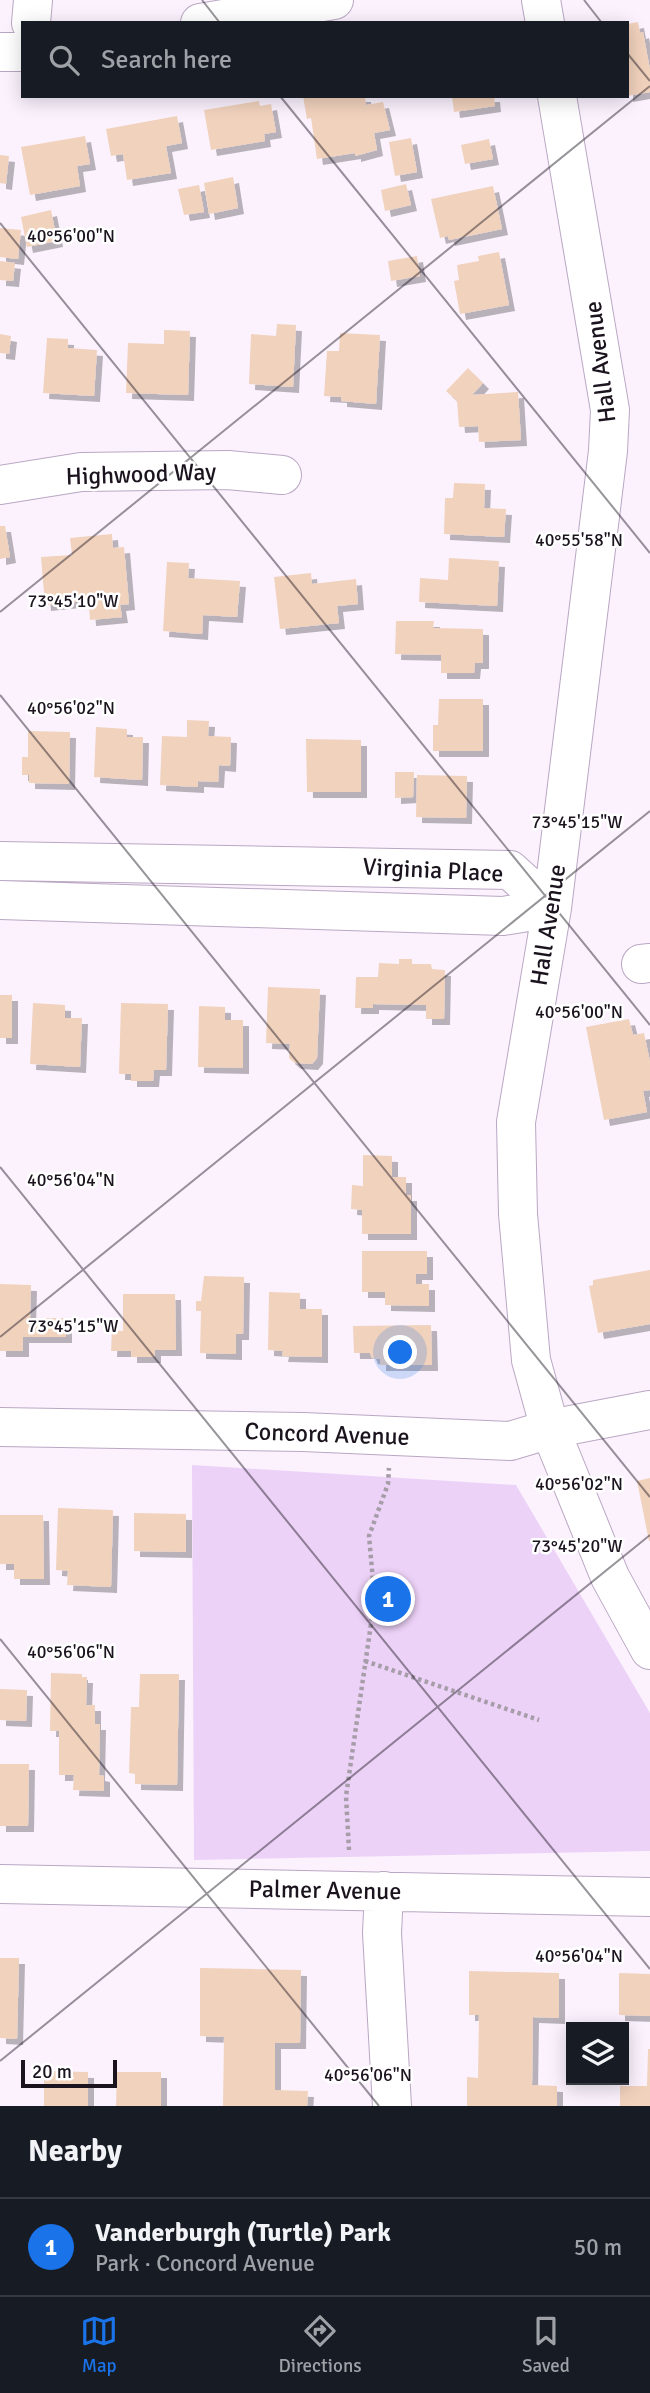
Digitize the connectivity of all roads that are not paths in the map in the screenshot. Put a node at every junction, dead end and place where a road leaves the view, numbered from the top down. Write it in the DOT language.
graph roads {
  1 [pos="33,0"];
  2 [pos="334,0"];
  3 [pos="541,0"];
  4 [pos="31,21"];
  5 [pos="212,21"];
  6 [pos="545,21"];
  7 [pos="0,52"];
  8 [pos="21,52"];
  9 [pos="557,98"];
  10 [pos="282,475"];
  11 [pos="0,485"];
  12 [pos="0,861"];
  13 [pos="0,900"];
  14 [pos="552,908"];
  15 [pos="650,1410"];
  16 [pos="0,1427"];
  17 [pos="550,1429"];
  18 [pos="650,1650"];
  19 [pos="0,1885"];
  20 [pos="384,1891"];
  21 [pos="650,1897"];
  22 [pos="393,2106"];
  1 -- 4 [label="street"];
  2 -- 5 [label="street"];
  3 -- 6 [label="street"];
  7 -- 8 [label="street"];
  9 -- 14 [label="street, Hall Avenue"];
  10 -- 11 [label="street, Highwood Way"];
  12 -- 14 [label="street, Virginia Place"];
  13 -- 14 [label="street, Virginia Place"];
  14 -- 17 [label="street, Hall Avenue"];
  15 -- 17 [label="street, Concord Avenue"];
  16 -- 17 [label="street, Concord Avenue"];
  17 -- 18 [label="street, Hall Avenue"];
  19 -- 20 [label="street, Palmer Avenue"];
  20 -- 21 [label="street, Palmer Avenue"];
  20 -- 22 [label="street"];
}
